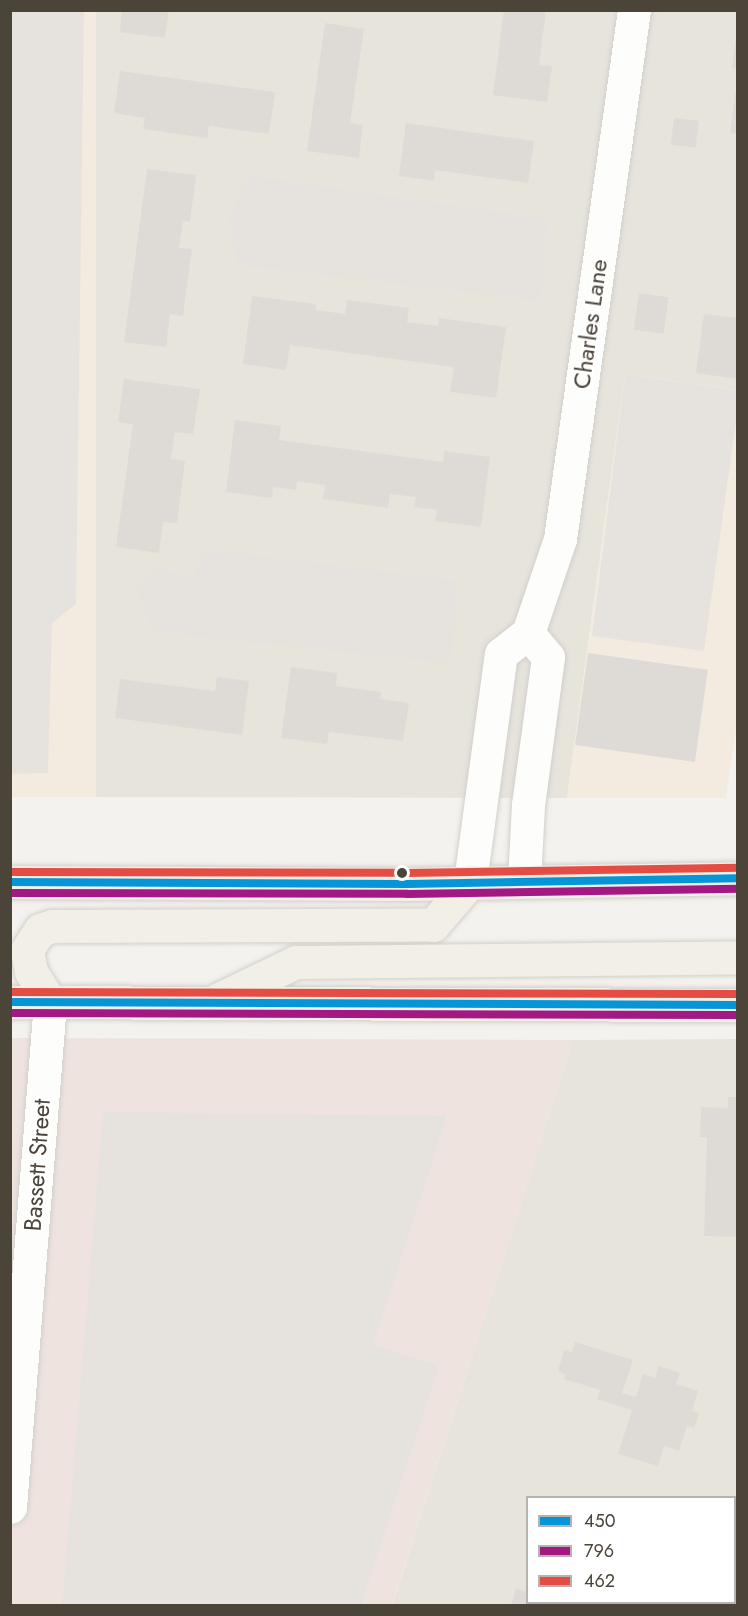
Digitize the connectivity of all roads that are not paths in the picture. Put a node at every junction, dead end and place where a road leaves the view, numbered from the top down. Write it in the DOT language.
graph roads {
  1 [pos="634,10"];
  2 [pos="528,633"];
  3 [pos="738,878"];
  4 [pos="524,881"];
  5 [pos="10,882"];
  6 [pos="471,882"];
  7 [pos="738,957"];
  8 [pos="10,1002"];
  9 [pos="50,1002"];
  10 [pos="210,1004"];
  11 [pos="738,1005"];
  12 [pos="10,1507"];
  1 -- 2 [label="street, Charles Lane"];
  2 -- 4 [label="street"];
  2 -- 6 [label="street"];
  3 -- 4 [label="main road"];
  4 -- 6 [label="main road"];
  5 -- 6 [label="main road"];
  6 -- 9 [label="main road"];
  7 -- 10 [label="main road"];
  8 -- 9 [label="main road"];
  9 -- 10 [label="main road"];
  9 -- 12 [label="street, Bassett Street"];
  10 -- 11 [label="main road"];
}
